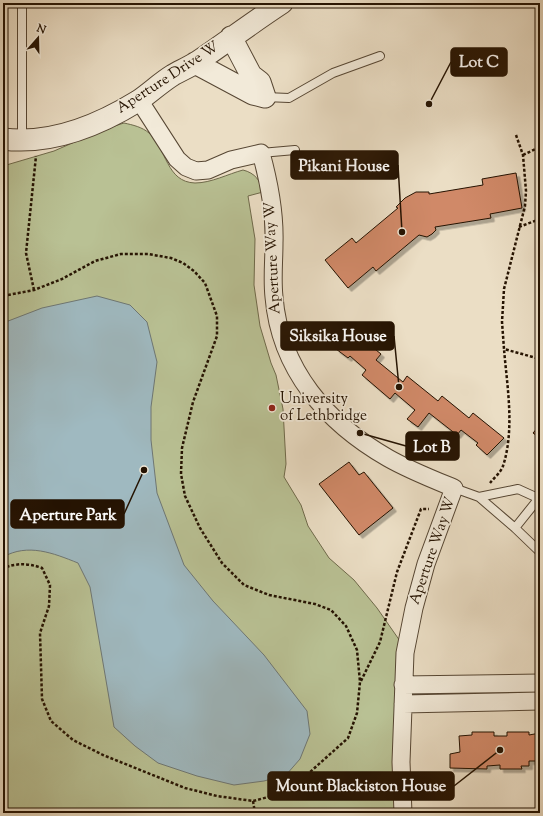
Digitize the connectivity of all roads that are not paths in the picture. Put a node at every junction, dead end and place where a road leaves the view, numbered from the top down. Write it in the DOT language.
graph roads {
  1 [pos="22,3"];
  2 [pos="282,3"];
  3 [pos="231,37"];
  4 [pos="380,56"];
  5 [pos="195,63"];
  6 [pos="265,96"];
  7 [pos="139,100"];
  8 [pos="13,141"];
  9 [pos="295,150"];
  10 [pos="3,154"];
  11 [pos="261,154"];
  12 [pos="454,488"];
  13 [pos="479,497"];
  14 [pos="539,498"];
  15 [pos="515,528"];
  16 [pos="540,552"];
  17 [pos="540,683"];
  18 [pos="403,685"];
  19 [pos="540,701"];
  20 [pos="403,704"];
  21 [pos="402,813"];
  1 -- 8 [label="lane"];
  2 -- 3 [label="street, Aperture Drive W"];
  3 -- 5 [label="street, Aperture Drive W"];
  3 -- 6 [label="street"];
  4 -- 6 [label="lane"];
  5 -- 6 [label="street"];
  5 -- 7 [label="street, Aperture Drive W"];
  7 -- 8 [label="street, Aperture Drive W"];
  7 -- 11 [label="street"];
  8 -- 10 [label="street, Aperture Drive W"];
  9 -- 11 [label="lane"];
  11 -- 12 [label="street, Aperture Way W"];
  12 -- 13 [label="lane"];
  12 -- 18 [label="street, Aperture Way W"];
  13 -- 14 [label="lane"];
  13 -- 15 [label="lane"];
  14 -- 15 [label="lane"];
  15 -- 16 [label="lane"];
  17 -- 18 [label="street"];
  18 -- 20 [label="street, Aperture Way W"];
  19 -- 20 [label="street"];
  20 -- 21 [label="street, Aperture Way W"];
}
